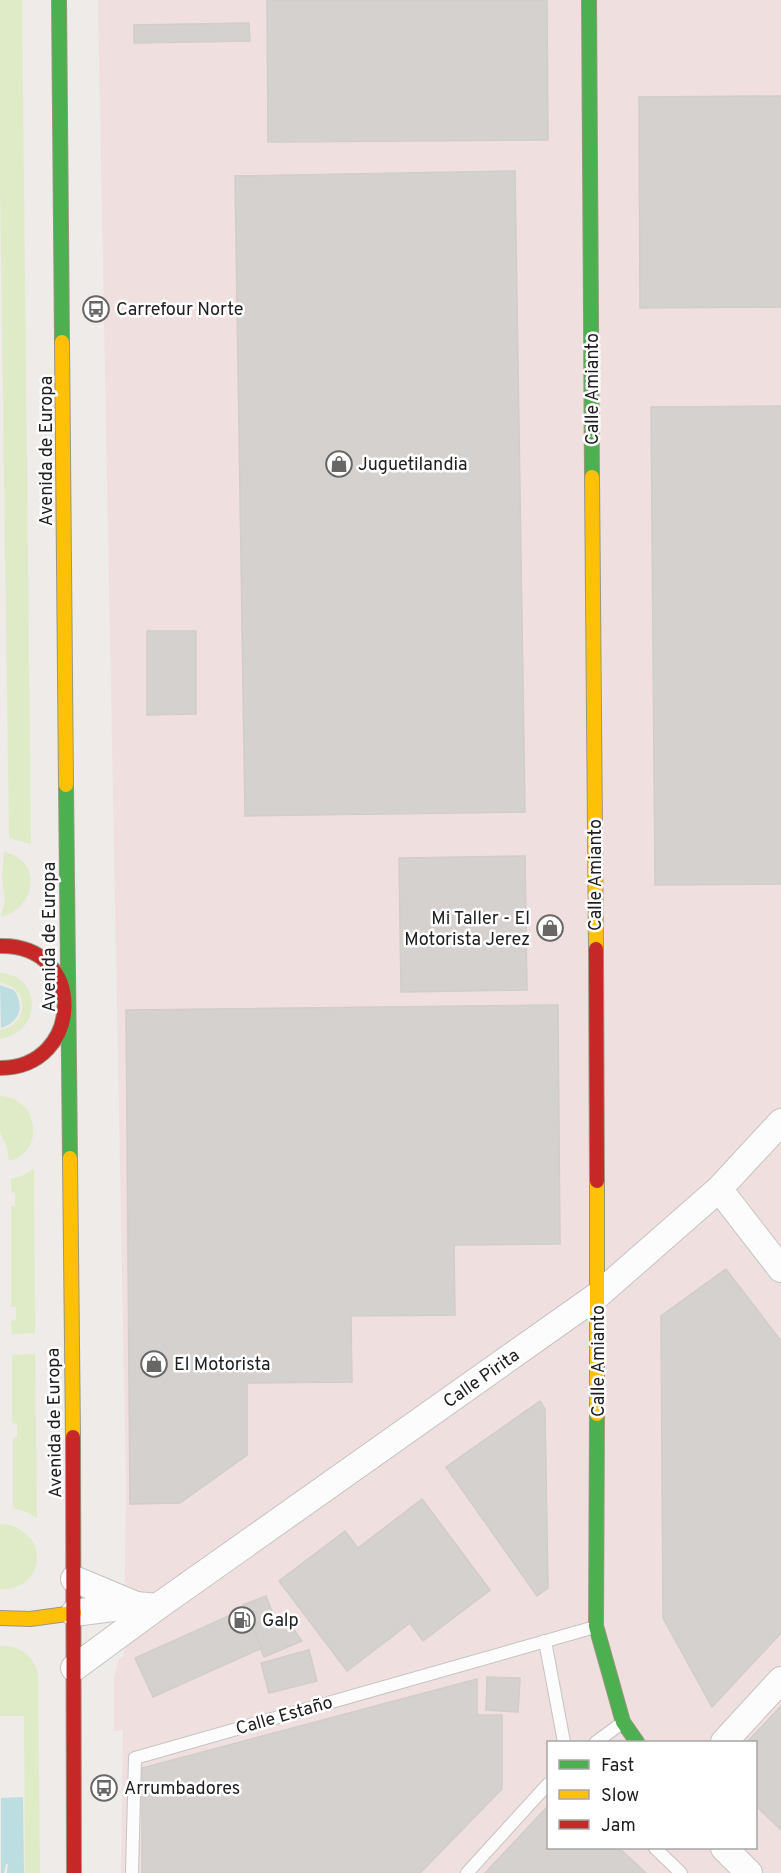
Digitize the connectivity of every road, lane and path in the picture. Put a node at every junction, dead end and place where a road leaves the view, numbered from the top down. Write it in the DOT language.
graph roads {
  1 [pos="59,0"];
  2 [pos="589,0"];
  3 [pos="0,946"];
  4 [pos="67,1006"];
  5 [pos="0,1068"];
  6 [pos="781,1122"];
  7 [pos="719,1189"];
  8 [pos="781,1269"];
  9 [pos="598,1295"];
  10 [pos="74,1579"];
  11 [pos="146,1606"];
  12 [pos="74,1613"];
  13 [pos="0,1618"];
  14 [pos="30,1619"];
  15 [pos="596,1626"];
  16 [pos="545,1641"];
  17 [pos="74,1662"];
  18 [pos="781,1680"];
  19 [pos="623,1722"];
  20 [pos="564,1741"];
  21 [pos="599,1741"];
  22 [pos="636,1741"];
  23 [pos="726,1741"];
  24 [pos="547,1786"];
  25 [pos="656,1849"];
  26 [pos="725,1849"];
  27 [pos="74,1873"];
  28 [pos="132,1873"];
  29 [pos="467,1873"];
  30 [pos="681,1873"];
  31 [pos="749,1873"];
  1 -- 4 [label="main road, Avenida de Europa"];
  2 -- 9 [label="main road, Calle Amianto"];
  3 -- 4 [label="main road"];
  4 -- 5 [label="main road"];
  4 -- 10 [label="main road, Avenida de Europa"];
  6 -- 7 [label="street, Calle Pirita"];
  7 -- 8 [label="street"];
  7 -- 9 [label="street, Calle Pirita"];
  9 -- 11 [label="street, Calle Pirita"];
  9 -- 15 [label="main road, Calle Amianto"];
  10 -- 11 [label="street"];
  10 -- 12 [label="main road, Avenida de Europa"];
  11 -- 12 [label="street, Calle Pirita"];
  11 -- 17 [label="street, Calle Pirita"];
  12 -- 14 [label="main road"];
  12 -- 17 [label="main road, Avenida de Europa"];
  13 -- 14 [label="main road"];
  14 -- 17 [label="main road"];
  15 -- 16 [label="lane, Calle Estaño"];
  15 -- 19 [label="main road, Calle Amianto"];
  16 -- 20 [label="lane"];
  16 -- 28 [label="lane, Calle Estaño"];
  17 -- 27 [label="main road, Avenida de Europa"];
  18 -- 23 [label="street"];
  19 -- 21 [label="lane"];
  19 -- 22 [label="main road, Calle Amianto"];
  24 -- 29 [label="lane"];
  25 -- 30 [label="lane"];
  26 -- 31 [label="street"];
}
